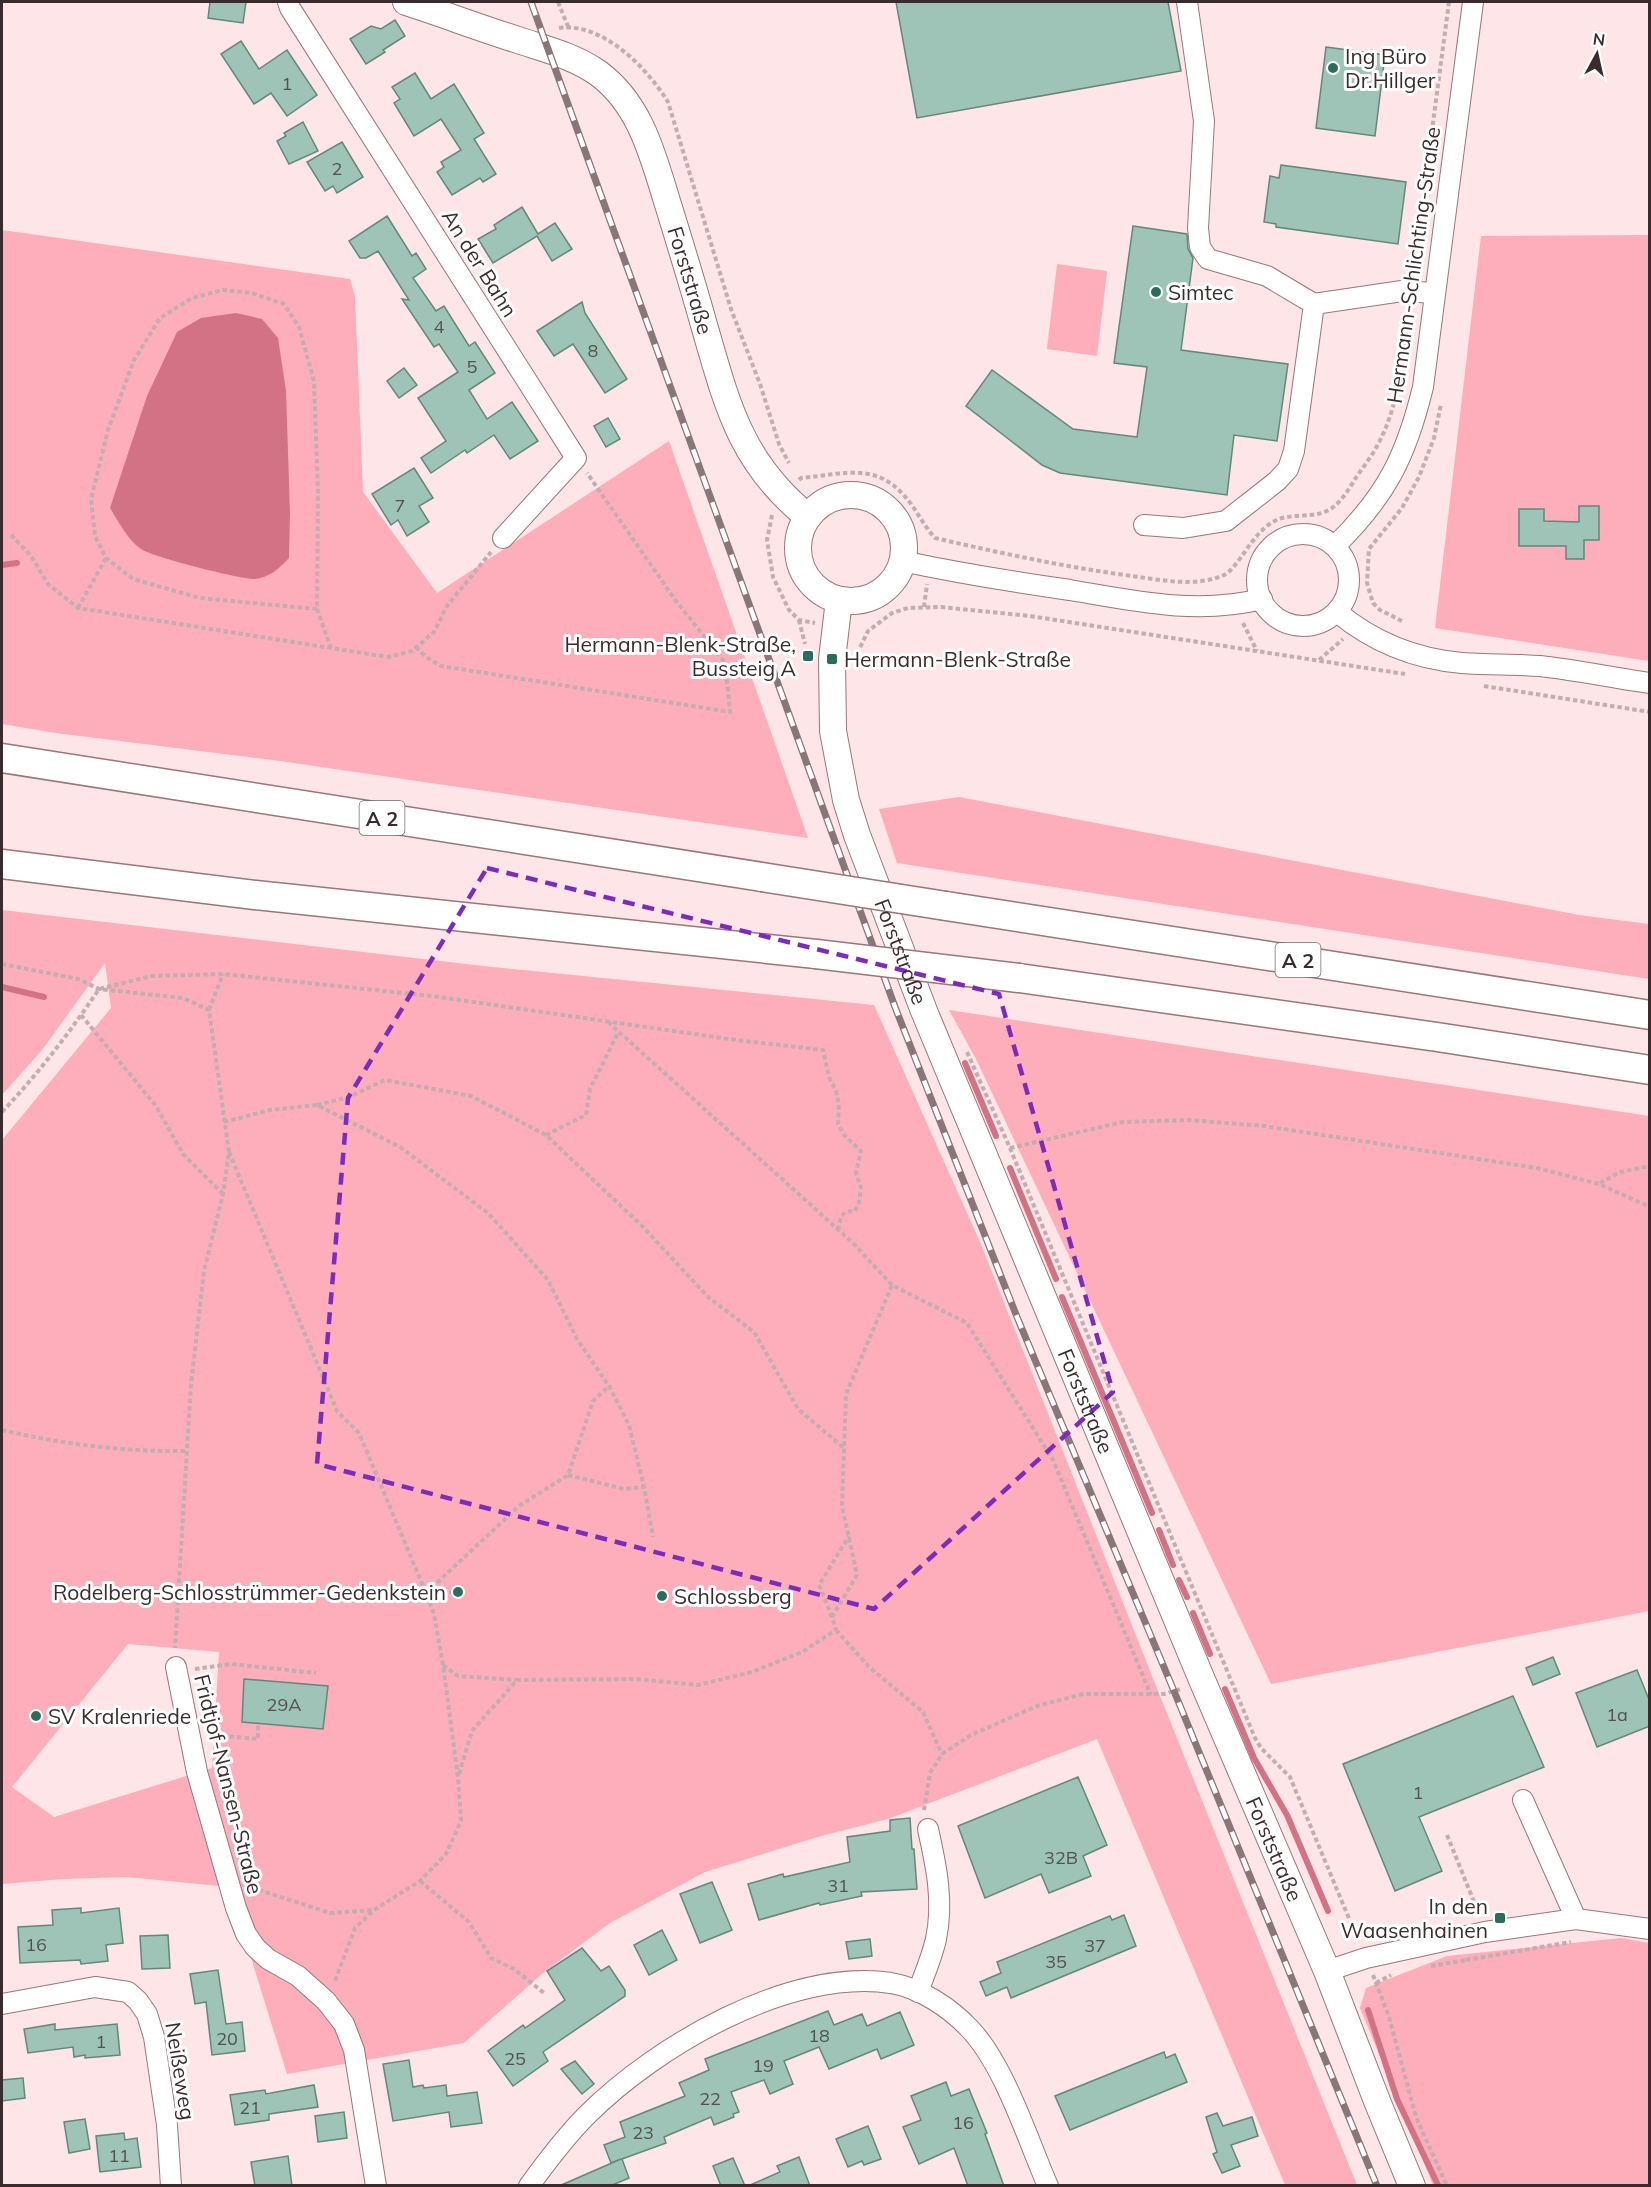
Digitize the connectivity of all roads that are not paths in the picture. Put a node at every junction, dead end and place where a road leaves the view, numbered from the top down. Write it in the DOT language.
graph roads {
  1 [pos="288,2"];
  2 [pos="406,2"];
  3 [pos="1187,2"];
  4 [pos="1473,2"];
  5 [pos="1435,293"];
  6 [pos="1314,304"];
  7 [pos="808,517"];
  8 [pos="1144,525"];
  9 [pos="503,538"];
  10 [pos="1335,546"];
  11 [pos="902,561"];
  12 [pos="1262,599"];
  13 [pos="839,600"];
  14 [pos="1337,612"];
  15 [pos="1650,683"];
  16 [pos="2,758"];
  17 [pos="2,864"];
  18 [pos="1650,1015"];
  19 [pos="1650,1070"];
  20 [pos="176,1669"];
  21 [pos="1523,1800"];
  22 [pos="928,1829"];
  23 [pos="1576,1919"];
  24 [pos="1650,1929"];
  25 [pos="1327,1971"];
  26 [pos="918,1992"];
  27 [pos="2,2004"];
  28 [pos="171,2186"];
  29 [pos="376,2186"];
  30 [pos="529,2186"];
  31 [pos="1048,2186"];
  32 [pos="1412,2186"];
  1 -- 9 [label="street, An der Bahn"];
  2 -- 7 [label="main road, Forststraße"];
  3 -- 6 [label="street"];
  4 -- 5 [label="street, Hermann-Schlichting-Straße"];
  5 -- 6 [label="street"];
  5 -- 10 [label="street, Hermann-Schlichting-Straße"];
  6 -- 8 [label="street"];
  7 -- 11 [label="main road"];
  7 -- 13 [label="main road"];
  10 -- 12 [label="street"];
  10 -- 14 [label="street"];
  11 -- 12 [label="street"];
  11 -- 13 [label="main road"];
  12 -- 14 [label="street"];
  13 -- 25 [label="main road, Forststraße"];
  14 -- 15 [label="street"];
  16 -- 18 [label="highway, A 2, bridge"];
  17 -- 19 [label="highway, bridge"];
  20 -- 29 [label="street, Fridtjof-Nansen-Straße"];
  21 -- 23 [label="street"];
  22 -- 26 [label="street"];
  23 -- 24 [label="street"];
  23 -- 25 [label="street"];
  25 -- 32 [label="main road, Forststraße"];
  26 -- 30 [label="street"];
  26 -- 31 [label="street"];
  27 -- 28 [label="street, Neißeweg"];
}
